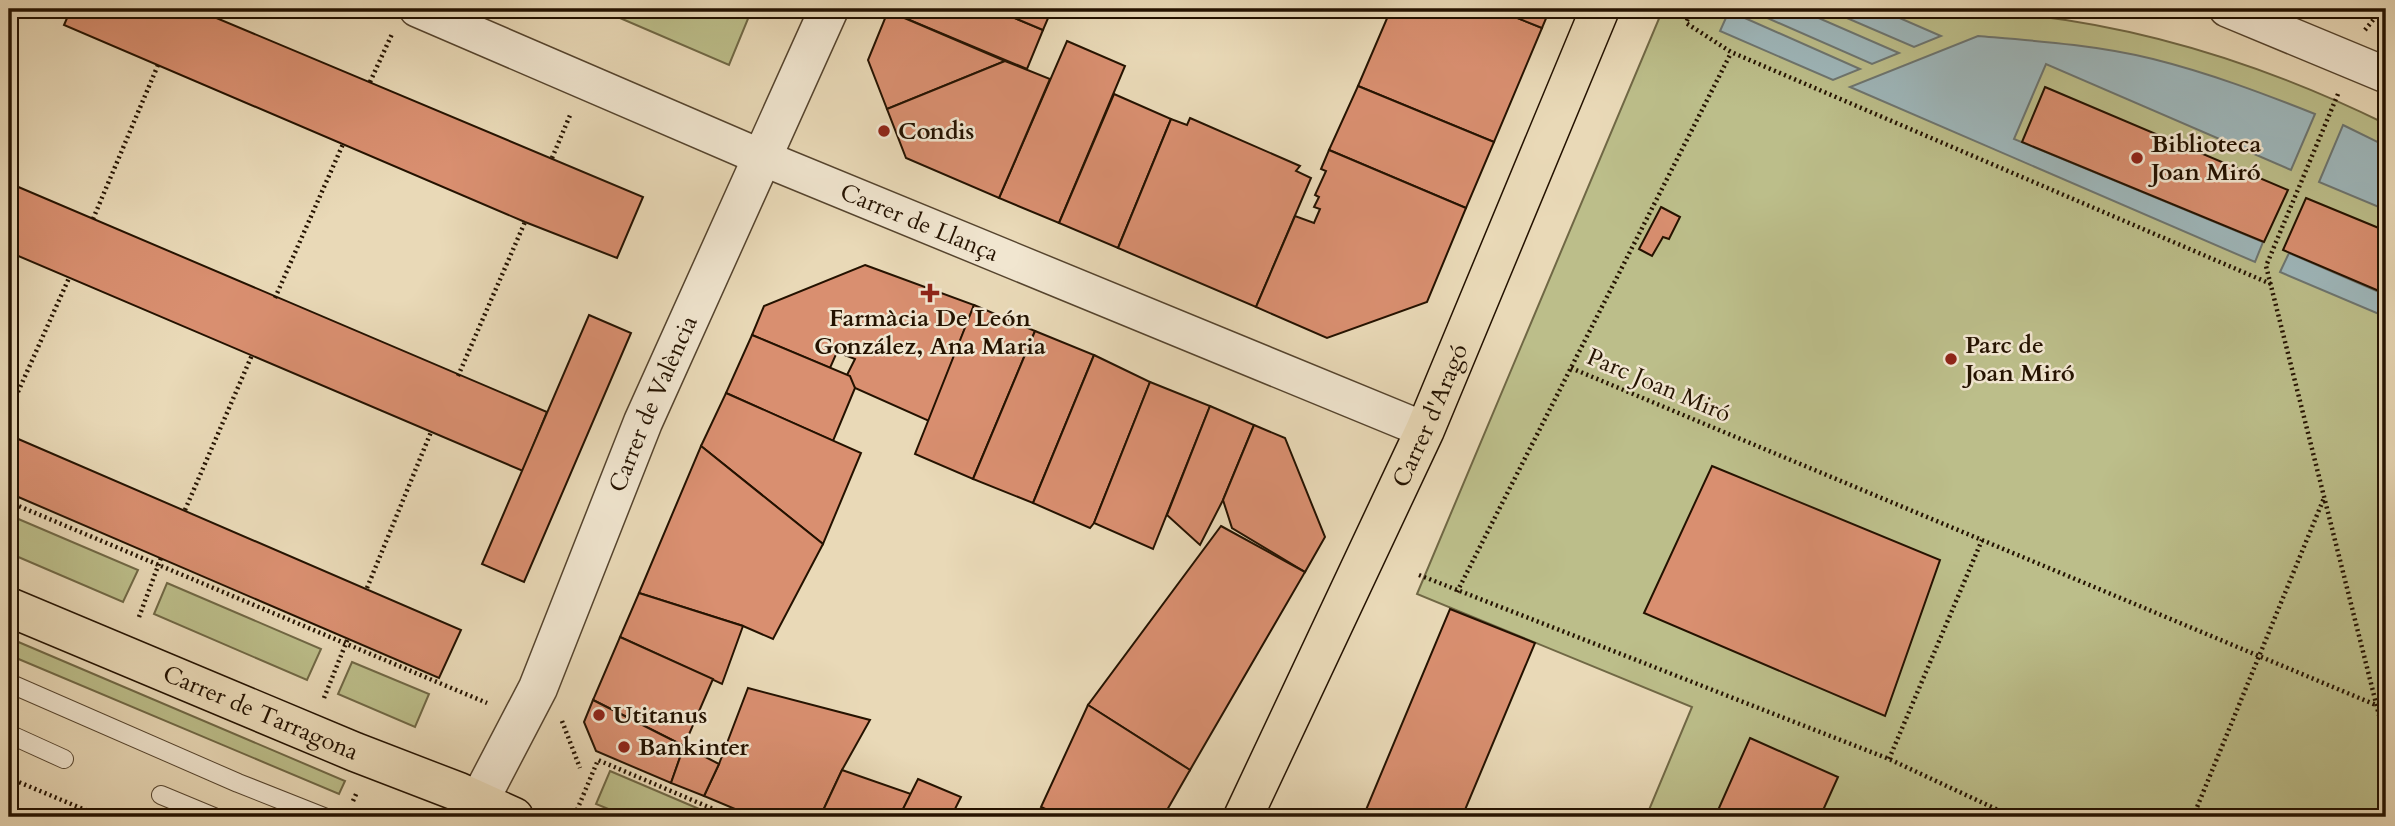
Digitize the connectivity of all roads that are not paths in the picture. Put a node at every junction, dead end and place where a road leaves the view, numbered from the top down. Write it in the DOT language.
graph roads {
  1 [pos="829,9"];
  2 [pos="1600,9"];
  3 [pos="2227,9"];
  4 [pos="406,18"];
  5 [pos="2283,19"];
  6 [pos="2386,75"];
  7 [pos="763,158"];
  8 [pos="1425,430"];
  9 [pos="9,607"];
  10 [pos="9,683"];
  11 [pos="9,734"];
  12 [pos="64,759"];
  13 [pos="161,795"];
  14 [pos="474,809"];
  15 [pos="214,817"];
  16 [pos="324,817"];
  17 [pos="514,817"];
  18 [pos="1243,817"];
  1 -- 7 [label="street, Carrer de València"];
  2 -- 8 [label="main road, Carrer d'Aragó"];
  3 -- 5 [label="street"];
  4 -- 7 [label="street, Carrer de Llança"];
  5 -- 6 [label="street"];
  7 -- 8 [label="street, Carrer de Llança"];
  7 -- 14 [label="street, Carrer de València"];
  8 -- 18 [label="main road, Carrer d'Aragó"];
  9 -- 14 [label="main road, Carrer de Tarragona"];
  10 -- 16 [label="lane"];
  11 -- 12 [label="lane"];
  13 -- 15 [label="lane"];
  14 -- 17 [label="main road, Carrer de Tarragona"];
}
